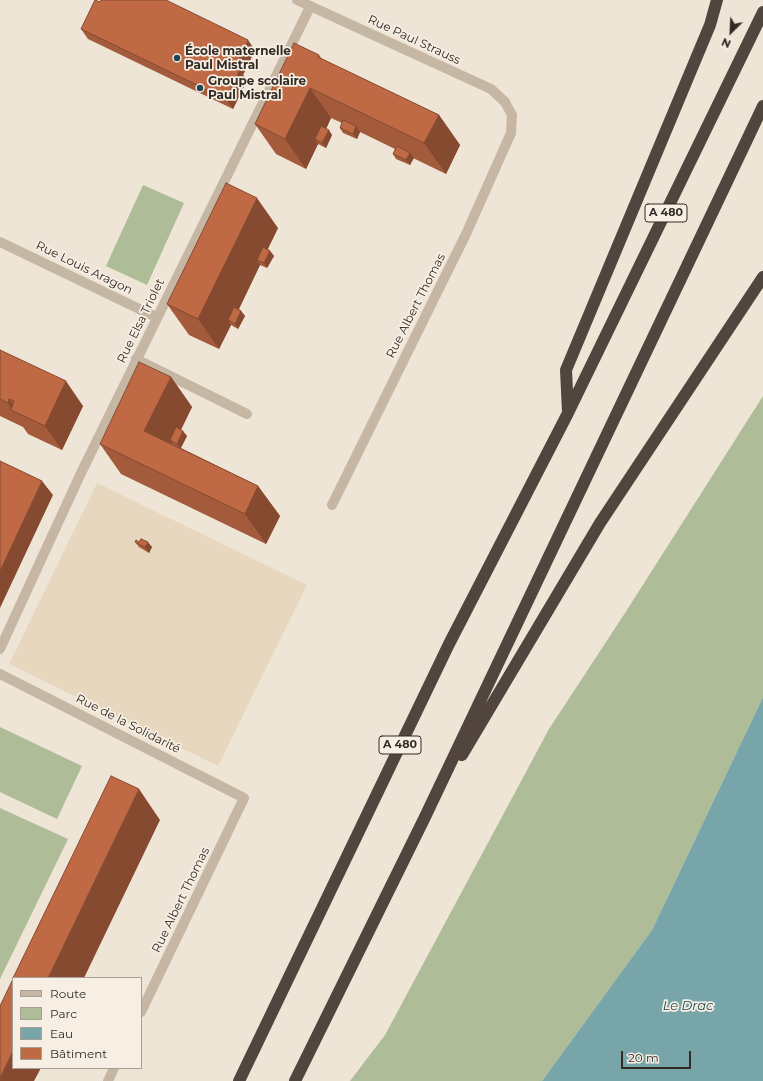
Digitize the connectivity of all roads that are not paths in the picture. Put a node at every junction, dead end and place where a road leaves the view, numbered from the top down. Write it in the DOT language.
graph roads {
  1 [pos="297,0"];
  2 [pos="717,0"];
  3 [pos="310,7"];
  4 [pos="763,12"];
  5 [pos="763,106"];
  6 [pos="512,115"];
  7 [pos="0,242"];
  8 [pos="763,277"];
  9 [pos="156,317"];
  10 [pos="136,360"];
  11 [pos="568,413"];
  12 [pos="247,414"];
  13 [pos="332,505"];
  14 [pos="0,649"];
  15 [pos="0,674"];
  16 [pos="244,798"];
  17 [pos="425,818"];
  18 [pos="142,1010"];
  19 [pos="114,1069"];
  20 [pos="108,1081"];
  21 [pos="239,1081"];
  22 [pos="295,1081"];
  1 -- 3 [label="street, Rue Paul Strauss"];
  2 -- 11 [label="highway"];
  3 -- 6 [label="street, Rue Paul Strauss"];
  3 -- 9 [label="street, Rue Elsa Triolet"];
  4 -- 11 [label="highway, A 480"];
  5 -- 17 [label="highway"];
  6 -- 13 [label="street, Rue Albert Thomas"];
  7 -- 9 [label="street, Rue Louis Aragon"];
  8 -- 17 [label="highway"];
  9 -- 10 [label="street, Rue Elsa Triolet"];
  10 -- 12 [label="street"];
  10 -- 14 [label="street, Rue Elsa Triolet"];
  11 -- 21 [label="highway, A 480"];
  15 -- 16 [label="street, Rue de la Solidarité"];
  16 -- 18 [label="street, Rue Albert Thomas"];
  17 -- 22 [label="highway"];
  19 -- 20 [label="street"];
}
